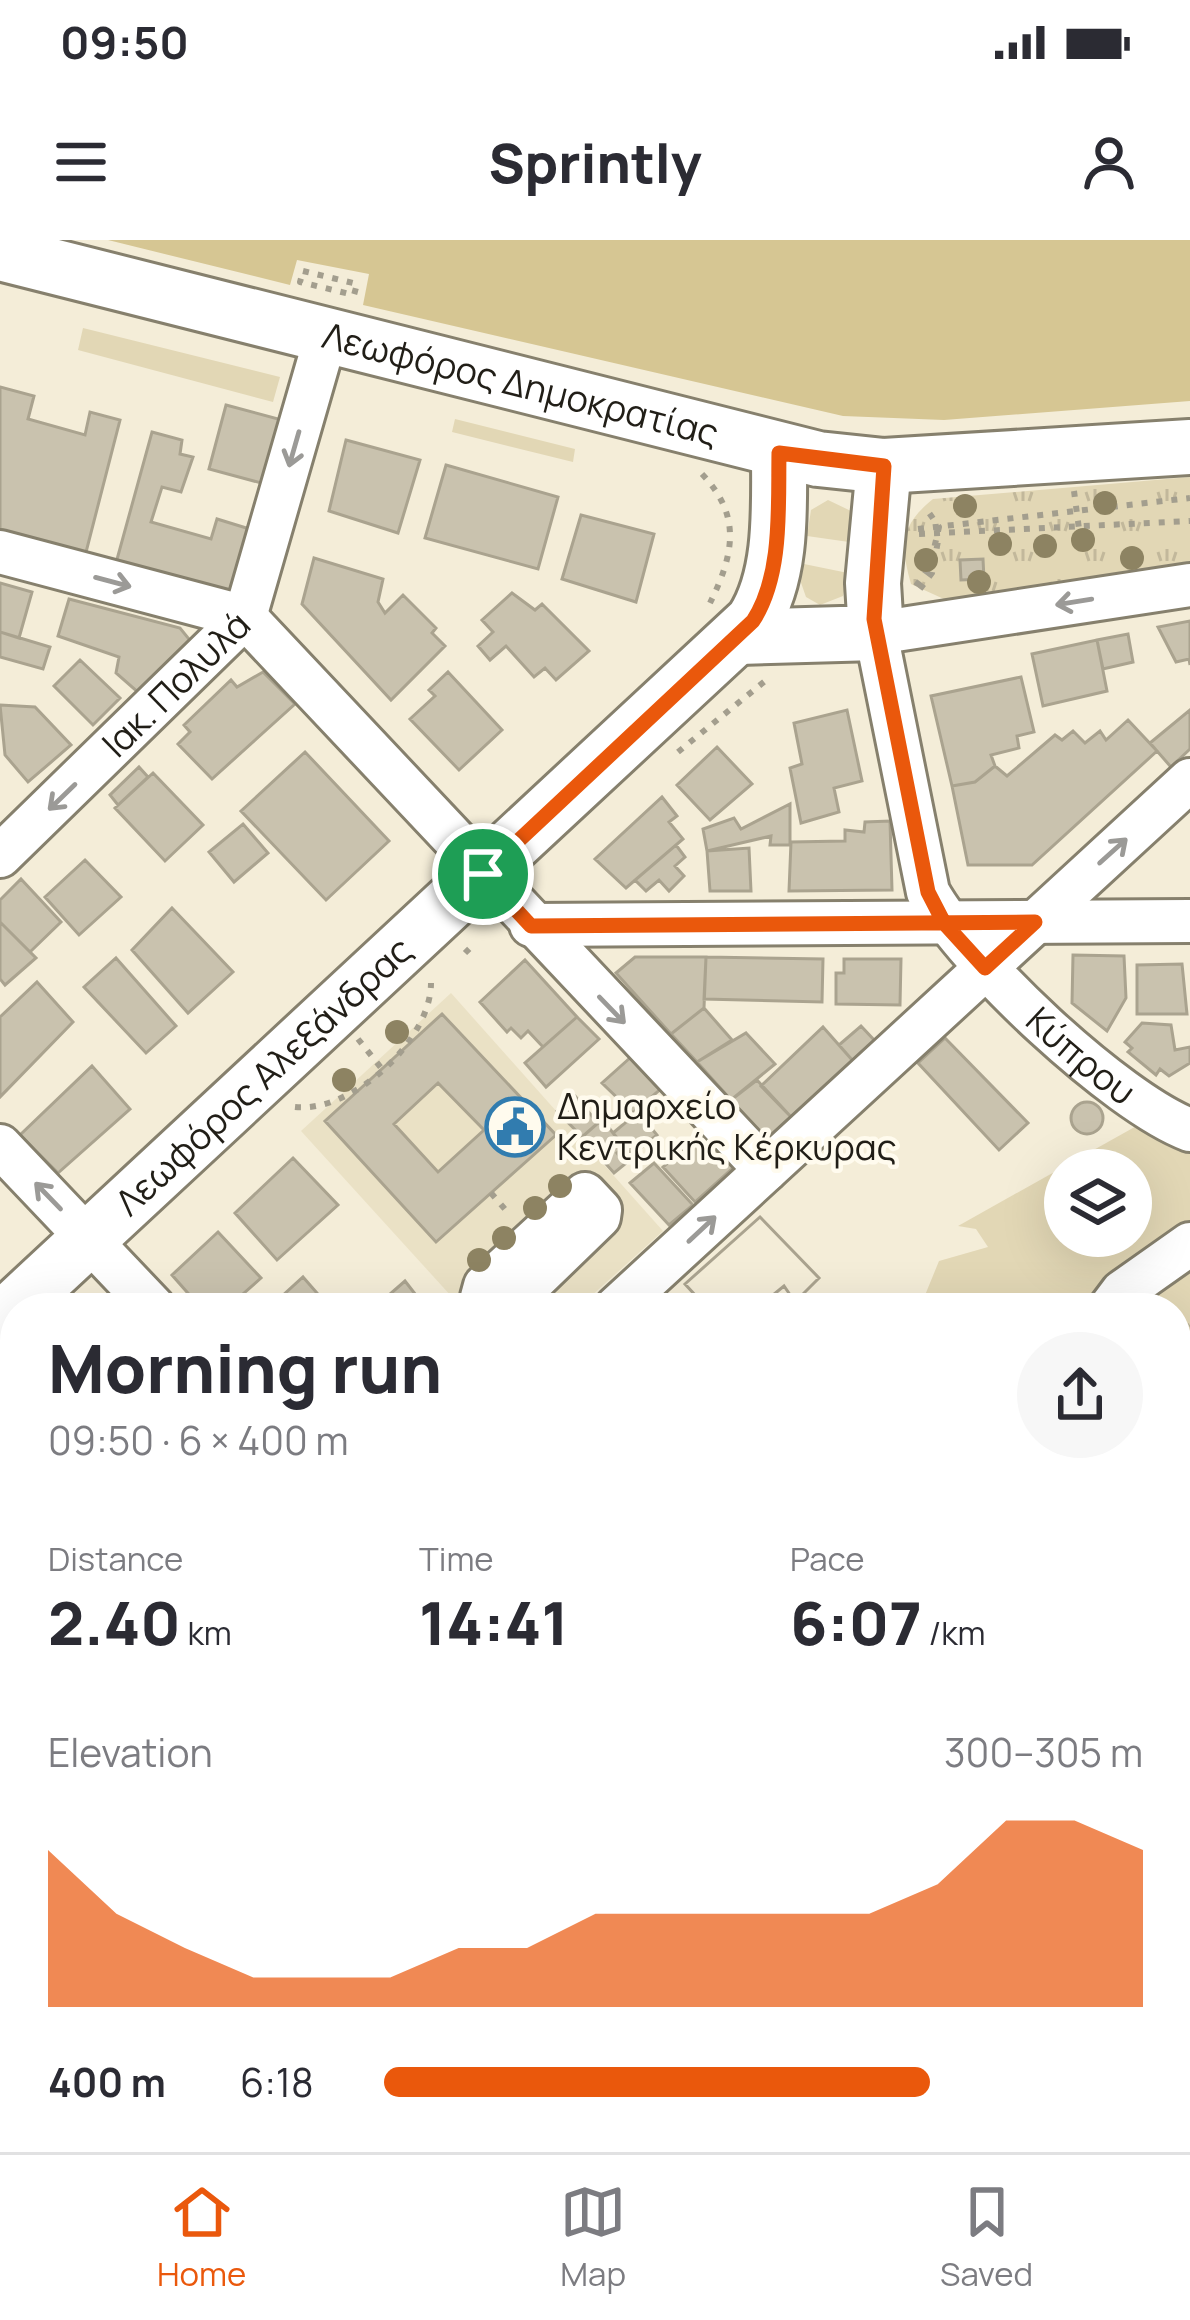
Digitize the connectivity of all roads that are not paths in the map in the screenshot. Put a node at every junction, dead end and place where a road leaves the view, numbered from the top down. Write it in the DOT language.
graph roads {
  1 [pos="0,253"];
  2 [pos="326,312"];
  3 [pos="1190,447"];
  4 [pos="779,453"];
  5 [pos="901,481"];
  6 [pos="0,552"];
  7 [pos="1190,585"];
  8 [pos="902,608"];
  9 [pos="245,617"];
  10 [pos="739,637"];
  11 [pos="1190,780"];
  12 [pos="0,856"];
  13 [pos="483,874"];
  14 [pos="1190,921"];
  15 [pos="1035,922"];
  16 [pos="944,923"];
  17 [pos="531,926"];
  18 [pos="985,968"];
  19 [pos="1190,1130"];
  20 [pos="0,1146"];
  21 [pos="766,1170"];
  22 [pos="89,1239"];
  23 [pos="1190,1244"];
  24 [pos="30,1293"];
  25 [pos="140,1293"];
  26 [pos="483,1293"];
  27 [pos="520,1293"];
  28 [pos="632,1293"];
  29 [pos="1121,1293"];
  1 -- 2 [label="main road, Λεωφόρος Δημοκρατίας"];
  2 -- 4 [label="main road, Λεωφόρος Δημοκρατίας"];
  2 -- 9 [label="street, Ιακ. Πολυλά, one-way"];
  3 -- 5 [label="main road, Λεωφόρος Δημοκρατίας"];
  4 -- 5 [label="main road, Λεωφόρος Δημοκρατίας"];
  4 -- 10 [label="main road, Λεωφόρος Αλεξάνδρας"];
  5 -- 8 [label="main road"];
  6 -- 9 [label="street, one-way"];
  7 -- 8 [label="street, one-way"];
  8 -- 10 [label="main road"];
  8 -- 16 [label="street"];
  9 -- 12 [label="street, Ιακ. Πολυλά, one-way"];
  9 -- 13 [label="street"];
  10 -- 13 [label="main road, Λεωφόρος Αλεξάνδρας"];
  15 -- 11 [label="street, one-way"];
  13 -- 17 [label="street"];
  13 -- 22 [label="main road, Λεωφόρος Αλεξάνδρας"];
  14 -- 15 [label="street"];
  15 -- 16 [label="street"];
  15 -- 18 [label="street"];
  16 -- 17 [label="street"];
  16 -- 18 [label="street, Κύπρου"];
  17 -- 21 [label="street, one-way"];
  18 -- 19 [label="street, Κύπρου"];
  18 -- 21 [label="street"];
  22 -- 20 [label="street, one-way"];
  28 -- 21 [label="street, one-way"];
  22 -- 24 [label="main road, Λεωφόρος Αλεξάνδρας"];
  22 -- 25 [label="street"];
  23 -- 29 [label="street"];
  26 -- 27 [label="street"];
}
